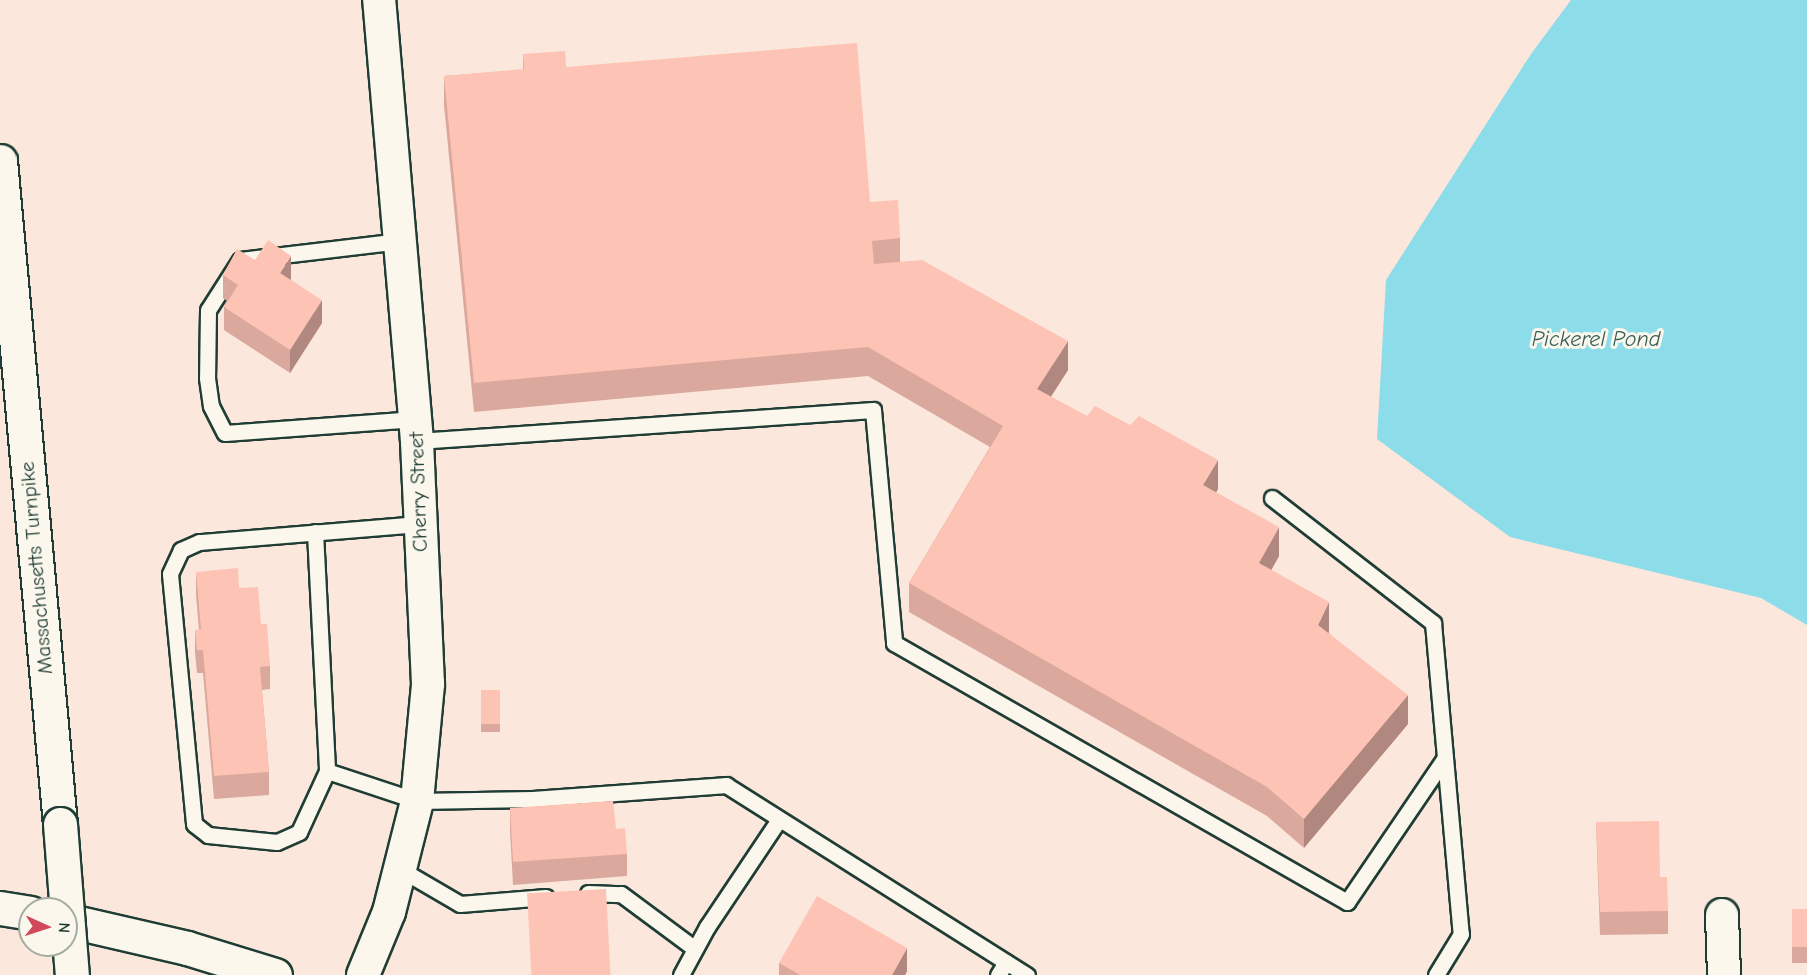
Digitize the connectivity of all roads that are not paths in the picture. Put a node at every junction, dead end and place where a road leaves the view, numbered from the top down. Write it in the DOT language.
graph roads {
  1 [pos="379,0"];
  2 [pos="0,161"];
  3 [pos="400,242"];
  4 [pos="416,430"];
  5 [pos="1272,498"];
  6 [pos="419,524"];
  7 [pos="315,532"];
  8 [pos="1445,758"];
  9 [pos="327,771"];
  10 [pos="417,801"];
  11 [pos="778,821"];
  12 [pos="400,869"];
  13 [pos="0,908"];
  14 [pos="18,911"];
  15 [pos="1722,915"];
  16 [pos="78,923"];
  17 [pos="695,949"];
  18 [pos="1002,968"];
  19 [pos="72,975"];
  20 [pos="275,975"];
  21 [pos="363,975"];
  22 [pos="681,975"];
  23 [pos="1027,975"];
  24 [pos="1436,975"];
  25 [pos="1724,975"];
  1 -- 3 [label="street, Cherry Street"];
  2 -- 19 [label="main road, Massachusetts Turnpike, bridge"];
  3 -- 4 [label="street, Cherry Street"];
  3 -- 4 [label="lane"];
  4 -- 6 [label="street, Cherry Street"];
  4 -- 8 [label="lane"];
  5 -- 8 [label="lane"];
  6 -- 7 [label="lane"];
  6 -- 10 [label="street, Cherry Street"];
  7 -- 9 [label="lane"];
  7 -- 9 [label="lane"];
  8 -- 24 [label="lane"];
  9 -- 10 [label="lane"];
  10 -- 11 [label="lane"];
  10 -- 12 [label="street, Cherry Street"];
  11 -- 17 [label="lane"];
  11 -- 18 [label="lane"];
  12 -- 17 [label="lane"];
  12 -- 21 [label="street, Cherry Street"];
  13 -- 14 [label="main road"];
  15 -- 25 [label="street"];
  16 -- 20 [label="main road"];
  17 -- 22 [label="lane"];
  18 -- 23 [label="lane"];
}
